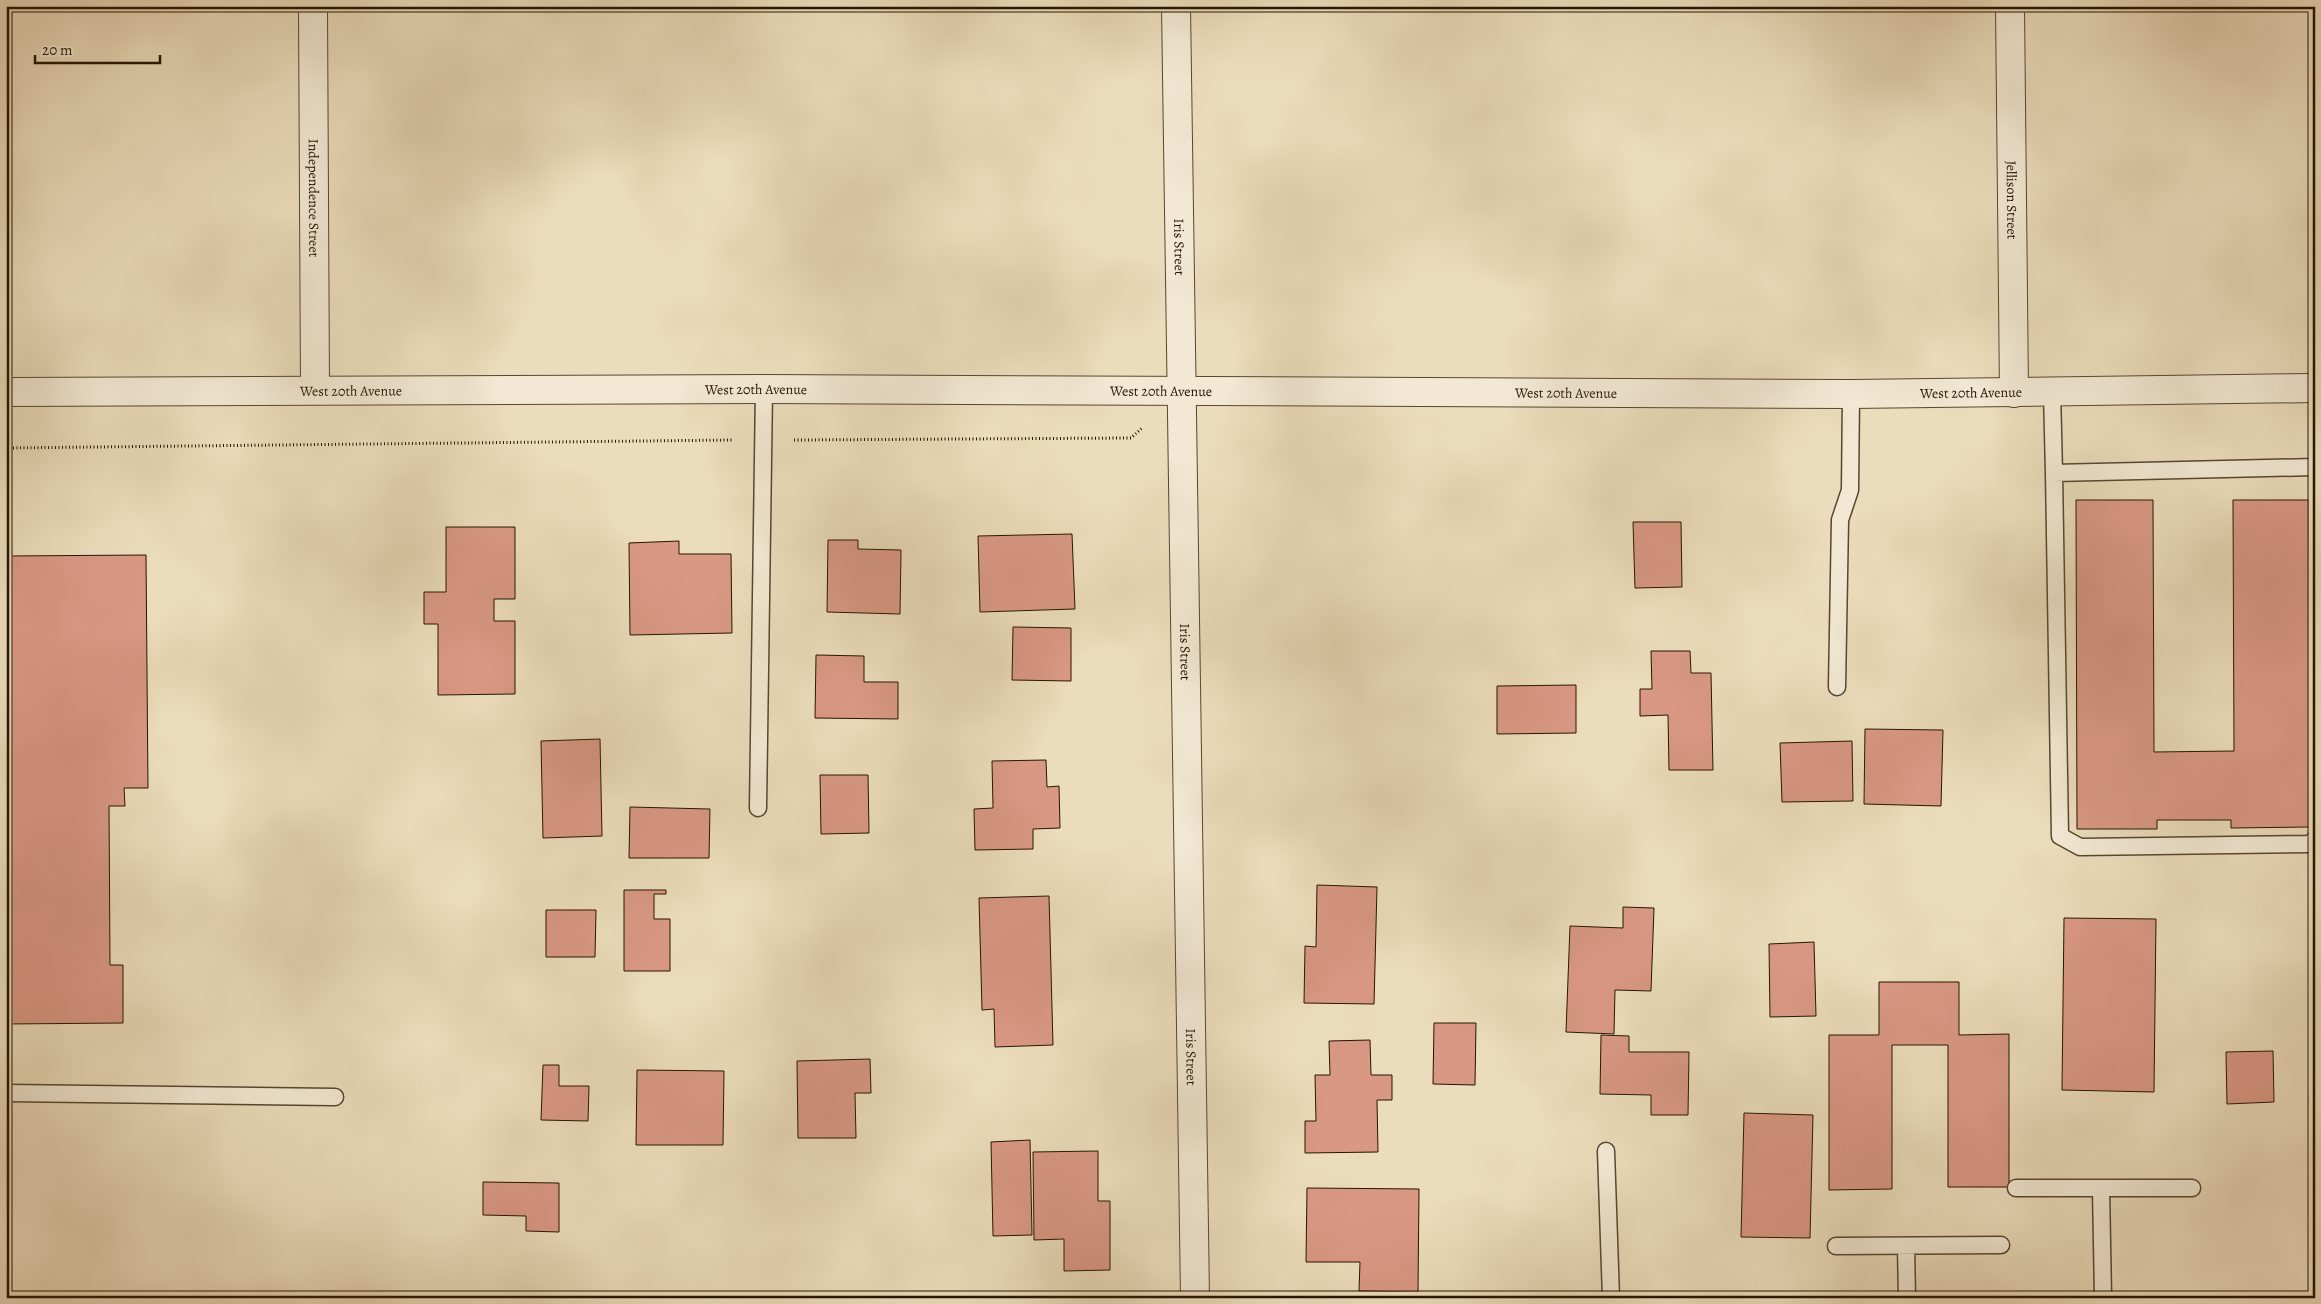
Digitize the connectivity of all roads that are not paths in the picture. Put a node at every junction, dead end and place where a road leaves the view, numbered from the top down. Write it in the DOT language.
graph roads {
  1 [pos="313,6"];
  2 [pos="1176,6"];
  3 [pos="2010,6"];
  4 [pos="2315,388"];
  5 [pos="764,389"];
  6 [pos="1183,389"];
  7 [pos="315,390"];
  8 [pos="6,392"];
  9 [pos="2052,392"];
  10 [pos="2014,393"];
  11 [pos="1851,394"];
  12 [pos="2315,467"];
  13 [pos="2054,473"];
  14 [pos="1837,687"];
  15 [pos="758,808"];
  16 [pos="2315,840"];
  17 [pos="6,1093"];
  18 [pos="335,1097"];
  19 [pos="1606,1152"];
  20 [pos="2016,1188"];
  21 [pos="2101,1188"];
  22 [pos="2192,1188"];
  23 [pos="2001,1245"];
  24 [pos="1836,1246"];
  25 [pos="1906,1246"];
  26 [pos="1195,1298"];
  27 [pos="1612,1298"];
  28 [pos="1907,1298"];
  29 [pos="2103,1298"];
  1 -- 7 [label="street, Independence Street"];
  2 -- 6 [label="street, Iris Street"];
  3 -- 10 [label="street, Jellison Street"];
  4 -- 9 [label="street, West 20th Avenue"];
  5 -- 6 [label="street, West 20th Avenue"];
  5 -- 7 [label="street, West 20th Avenue"];
  5 -- 15 [label="lane"];
  6 -- 11 [label="street, West 20th Avenue"];
  6 -- 26 [label="street, Iris Street"];
  7 -- 8 [label="street, West 20th Avenue"];
  9 -- 10 [label="street, West 20th Avenue"];
  9 -- 13 [label="lane"];
  10 -- 11 [label="street, West 20th Avenue"];
  11 -- 14 [label="lane"];
  12 -- 13 [label="lane"];
  13 -- 16 [label="lane"];
  17 -- 18 [label="lane"];
  19 -- 27 [label="lane"];
  20 -- 21 [label="lane"];
  21 -- 22 [label="lane"];
  21 -- 29 [label="lane"];
  23 -- 25 [label="lane"];
  24 -- 25 [label="lane"];
  25 -- 28 [label="lane"];
}
